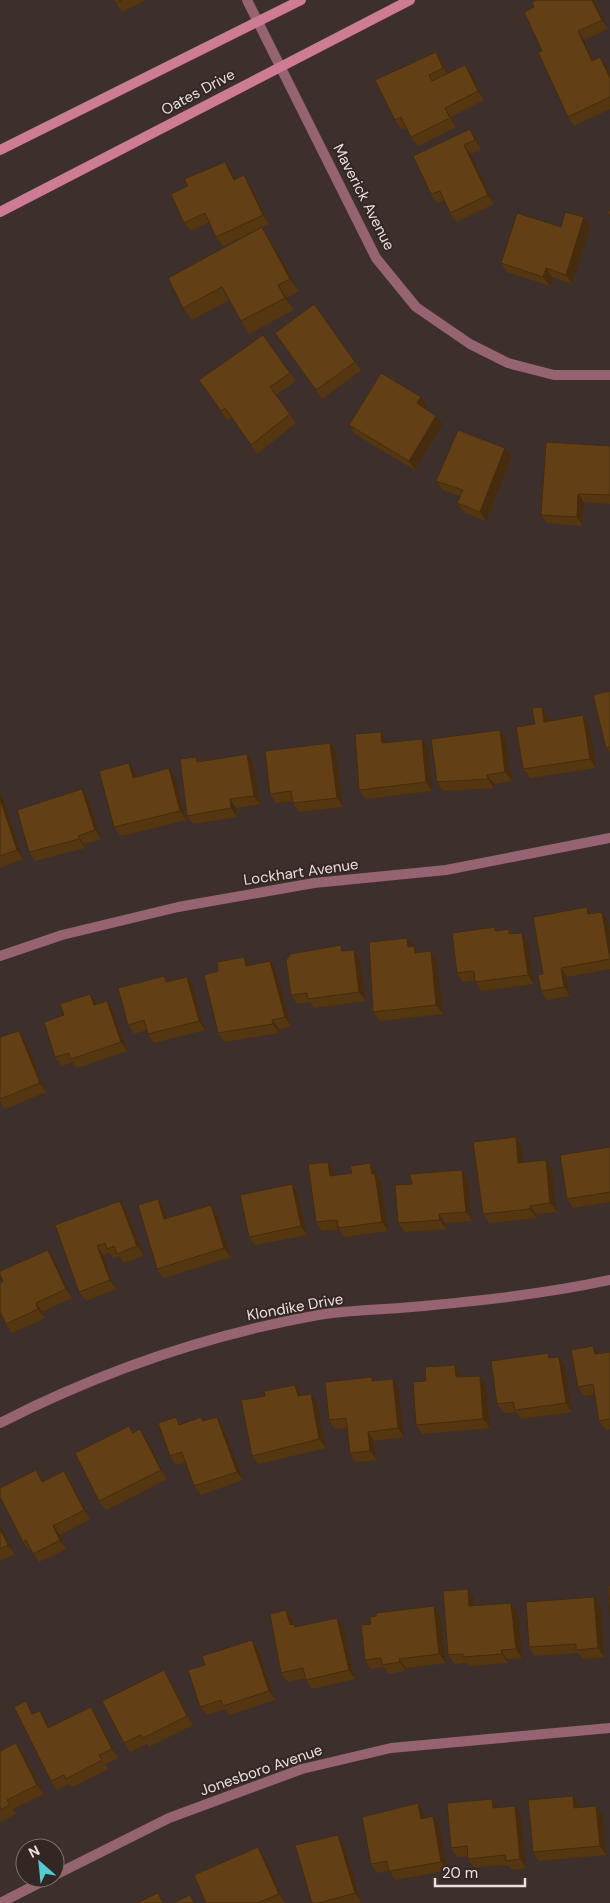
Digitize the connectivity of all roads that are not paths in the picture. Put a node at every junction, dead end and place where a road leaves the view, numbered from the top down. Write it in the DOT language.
graph roads {
  1 [pos="247,0"];
  2 [pos="301,0"];
  3 [pos="410,0"];
  4 [pos="258,22"];
  5 [pos="281,66"];
  6 [pos="0,150"];
  7 [pos="0,212"];
  8 [pos="610,375"];
  9 [pos="610,838"];
  10 [pos="0,956"];
  11 [pos="610,1280"];
  12 [pos="0,1423"];
  13 [pos="610,1728"];
  14 [pos="65,1870"];
  15 [pos="30,1888"];
  16 [pos="0,1903"];
  1 -- 4 [label="street, Maverick Avenue"];
  2 -- 4 [label="main road"];
  3 -- 5 [label="main road, Oates Drive"];
  4 -- 5 [label="street, Maverick Avenue"];
  4 -- 6 [label="main road"];
  5 -- 7 [label="main road, Oates Drive"];
  5 -- 8 [label="street, Maverick Avenue"];
  9 -- 10 [label="street, Lockhart Avenue"];
  11 -- 12 [label="street, Klondike Drive"];
  13 -- 14 [label="street, Jonesboro Avenue"];
  15 -- 16 [label="street"];
}
